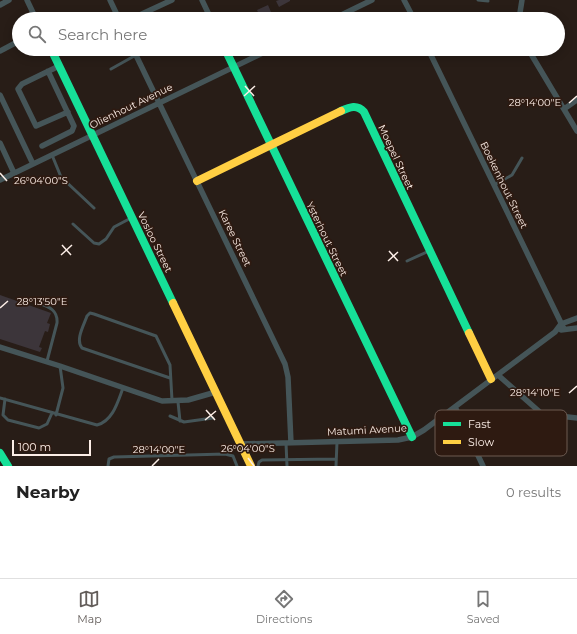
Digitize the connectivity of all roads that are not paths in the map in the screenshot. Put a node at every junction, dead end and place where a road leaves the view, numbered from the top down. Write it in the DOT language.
graph roads {
  1 [pos="9,0"];
  2 [pos="27,0"];
  3 [pos="110,0"];
  4 [pos="172,0"];
  5 [pos="202,0"];
  6 [pos="372,0"];
  7 [pos="404,0"];
  8 [pos="478,0"];
  9 [pos="522,0"];
  10 [pos="488,1"];
  11 [pos="0,5"];
  12 [pos="33,12"];
  13 [pos="116,12"];
  14 [pos="146,12"];
  15 [pos="208,12"];
  16 [pos="347,12"];
  17 [pos="410,12"];
  18 [pos="520,12"];
  19 [pos="12,45"];
  20 [pos="0,51"];
  21 [pos="54,56"];
  22 [pos="134,56"];
  23 [pos="136,56"];
  24 [pos="228,56"];
  25 [pos="257,56"];
  26 [pos="431,56"];
  27 [pos="532,56"];
  28 [pos="59,66"];
  29 [pos="234,67"];
  30 [pos="110,68"];
  31 [pos="48,71"];
  32 [pos="0,96"];
  33 [pos="577,100"];
  34 [pos="160,103"];
  35 [pos="564,108"];
  36 [pos="68,112"];
  37 [pos="577,130"];
  38 [pos="92,135"];
  39 [pos="0,143"];
  40 [pos="271,145"];
  41 [pos="42,146"];
  42 [pos="52,155"];
  43 [pos="522,158"];
  44 [pos="33,164"];
  45 [pos="14,173"];
  46 [pos="0,180"];
  47 [pos="198,182"];
  48 [pos="494,185"];
  49 [pos="94,208"];
  50 [pos="132,218"];
  51 [pos="73,224"];
  52 [pos="430,251"];
  53 [pos="407,261"];
  54 [pos="39,303"];
  55 [pos="577,318"];
  56 [pos="563,327"];
  57 [pos="577,328"];
  58 [pos="0,347"];
  59 [pos="47,361"];
  60 [pos="60,366"];
  61 [pos="495,377"];
  62 [pos="170,378"];
  63 [pos="123,388"];
  64 [pos="216,392"];
  65 [pos="0,398"];
  66 [pos="5,399"];
  67 [pos="175,402"];
  68 [pos="455,407"];
  69 [pos="451,410"];
  70 [pos="456,410"];
  71 [pos="537,410"];
  72 [pos="52,413"];
  73 [pos="56,415"];
  74 [pos="170,416"];
  75 [pos="567,417"];
  76 [pos="213,418"];
  77 [pos="577,418"];
  78 [pos="180,421"];
  79 [pos="435,422"];
  80 [pos="412,437"];
  81 [pos="337,441"];
  82 [pos="288,443"];
  83 [pos="241,444"];
  84 [pos="0,453"];
  85 [pos="478,456"];
  86 [pos="336,459"];
  87 [pos="287,460"];
  88 [pos="8,466"];
  89 [pos="108,466"];
  90 [pos="237,466"];
  91 [pos="251,466"];
  92 [pos="258,466"];
  93 [pos="287,466"];
  94 [pos="336,466"];
  95 [pos="483,466"];
  1 -- 11 [label="street"];
  2 -- 12 [label="street"];
  3 -- 13 [label="street"];
  4 -- 14 [label="street"];
  5 -- 15 [label="street"];
  6 -- 16 [label="street"];
  7 -- 17 [label="street"];
  8 -- 10 [label="lane"];
  9 -- 18 [label="street"];
  19 -- 20 [label="street"];
  21 -- 28 [label="street, Vosloo Street"];
  22 -- 30 [label="lane"];
  23 -- 34 [label="street, Karee Street"];
  24 -- 29 [label="street, Ysterhout Street"];
  25 -- 29 [label="street, Olienhout Avenue"];
  26 -- 48 [label="street, Boekenhout Street"];
  27 -- 35 [label="street"];
  28 -- 31 [label="street"];
  28 -- 38 [label="street, Vosloo Street"];
  29 -- 34 [label="street, Olienhout Avenue"];
  29 -- 40 [label="street, Ysterhout Street"];
  31 -- 36 [label="street"];
  31 -- 36 [label="street"];
  32 -- 44 [label="street"];
  33 -- 35 [label="street"];
  34 -- 38 [label="street, Olienhout Avenue"];
  34 -- 47 [label="street, Karee Street"];
  35 -- 37 [label="street"];
  36 -- 41 [label="street"];
  38 -- 42 [label="street, Olienhout Avenue"];
  38 -- 50 [label="street, Vosloo Street"];
  39 -- 45 [label="street"];
  40 -- 47 [label="street, Moepel Street"];
  40 -- 52 [label="street, Moepel Street"];
  40 -- 80 [label="street, Ysterhout Street"];
  42 -- 44 [label="street, Olienhout Avenue"];
  42 -- 49 [label="lane"];
  43 -- 48 [label="lane"];
  44 -- 45 [label="street, Olienhout Avenue"];
  45 -- 46 [label="street, Olienhout Avenue"];
  47 -- 82 [label="street, Karee Street"];
  48 -- 56 [label="street, Boekenhout Street"];
  50 -- 51 [label="lane"];
  50 -- 64 [label="street, Vosloo Street"];
  52 -- 53 [label="lane"];
  52 -- 61 [label="street, Moepel Street"];
  54 -- 59 [label="lane"];
  55 -- 56 [label="street, Matumi Avenue"];
  56 -- 57 [label="street, Matumi Avenue"];
  56 -- 61 [label="street, Matumi Avenue"];
  58 -- 59 [label="street"];
  59 -- 60 [label="street"];
  60 -- 63 [label="street"];
  60 -- 73 [label="lane"];
  61 -- 68 [label="street, Matumi Avenue"];
  61 -- 71 [label="street"];
  62 -- 62 [label="lane"];
  62 -- 67 [label="lane"];
  63 -- 67 [label="street"];
  63 -- 73 [label="lane"];
  64 -- 67 [label="street"];
  64 -- 83 [label="street, Vosloo Street"];
  65 -- 66 [label="lane"];
  66 -- 72 [label="lane"];
  66 -- 72 [label="lane"];
  67 -- 78 [label="lane"];
  68 -- 69 [label="street, Matumi Avenue"];
  68 -- 70 [label="street"];
  72 -- 73 [label="lane"];
  74 -- 78 [label="lane"];
  75 -- 77 [label="street"];
  76 -- 78 [label="lane"];
  79 -- 80 [label="street, Matumi Avenue"];
  80 -- 81 [label="street, Matumi Avenue"];
  81 -- 82 [label="street, Matumi Avenue"];
  81 -- 86 [label="lane"];
  82 -- 83 [label="street, Matumi Avenue"];
  82 -- 87 [label="lane"];
  83 -- 91 [label="street, Vosloo Street"];
  84 -- 88 [label="street"];
  85 -- 95 [label="street"];
  86 -- 87 [label="lane"];
  86 -- 94 [label="lane"];
  87 -- 92 [label="lane"];
  87 -- 93 [label="lane"];
  89 -- 90 [label="lane"];
}
